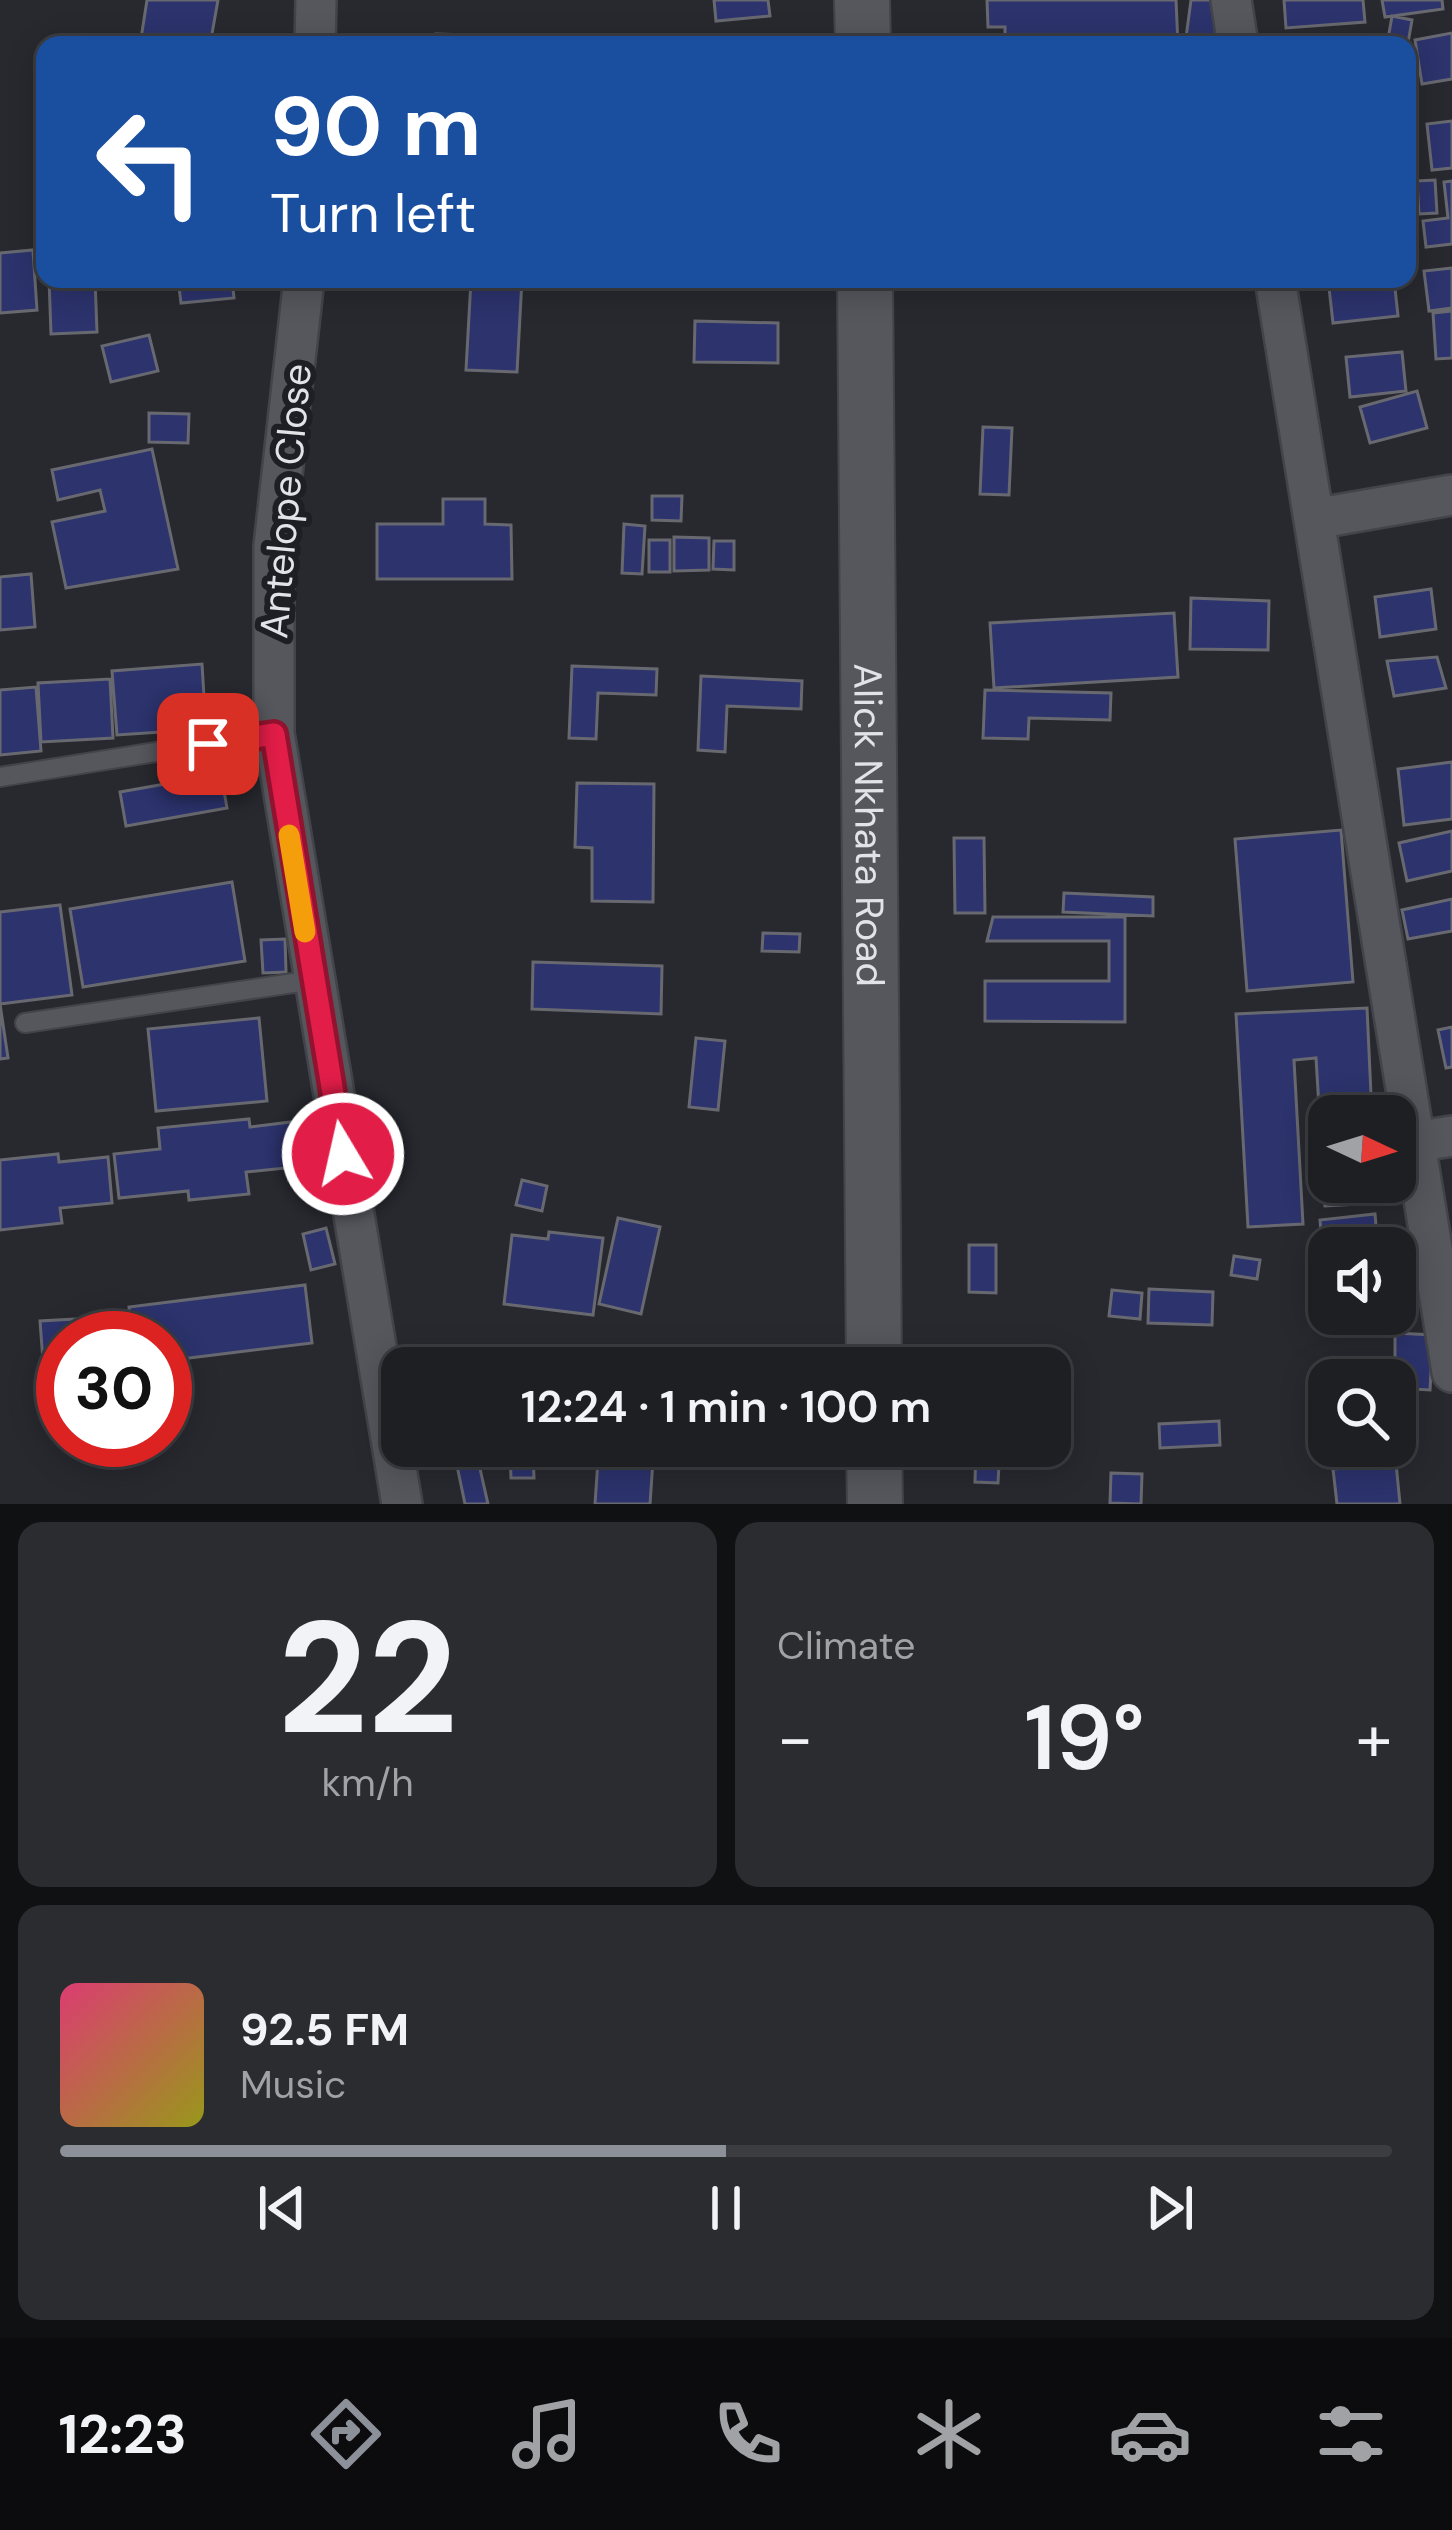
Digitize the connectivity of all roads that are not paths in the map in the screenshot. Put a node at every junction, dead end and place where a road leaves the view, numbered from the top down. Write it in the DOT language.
graph roads {
  1 [pos="316,0"];
  2 [pos="862,0"];
  3 [pos="1231,0"];
  4 [pos="315,36"];
  5 [pos="862,36"];
  6 [pos="1237,36"];
  7 [pos="303,288"];
  8 [pos="865,288"];
  9 [pos="1276,288"];
  10 [pos="1452,495"];
  11 [pos="1314,519"];
  12 [pos="274,734"];
  13 [pos="0,778"];
  14 [pos="313,980"];
  15 [pos="25,1023"];
  16 [pos="1434,1139"];
  17 [pos="874,1347"];
  18 [pos="1452,1372"];
  19 [pos="874,1467"];
  20 [pos="402,1504"];
  21 [pos="875,1504"];
  1 -- 4 [label="street"];
  2 -- 5 [label="main road"];
  3 -- 6 [label="street"];
  7 -- 12 [label="street, Antelope Close"];
  8 -- 17 [label="main road, Alick Nkhata Road"];
  9 -- 11 [label="street"];
  10 -- 11 [label="street"];
  11 -- 16 [label="street"];
  12 -- 13 [label="lane"];
  12 -- 14 [label="street, Antelope Close"];
  14 -- 15 [label="lane"];
  14 -- 20 [label="street, Antelope Close"];
  16 -- 18 [label="street"];
  19 -- 21 [label="main road"];
}
